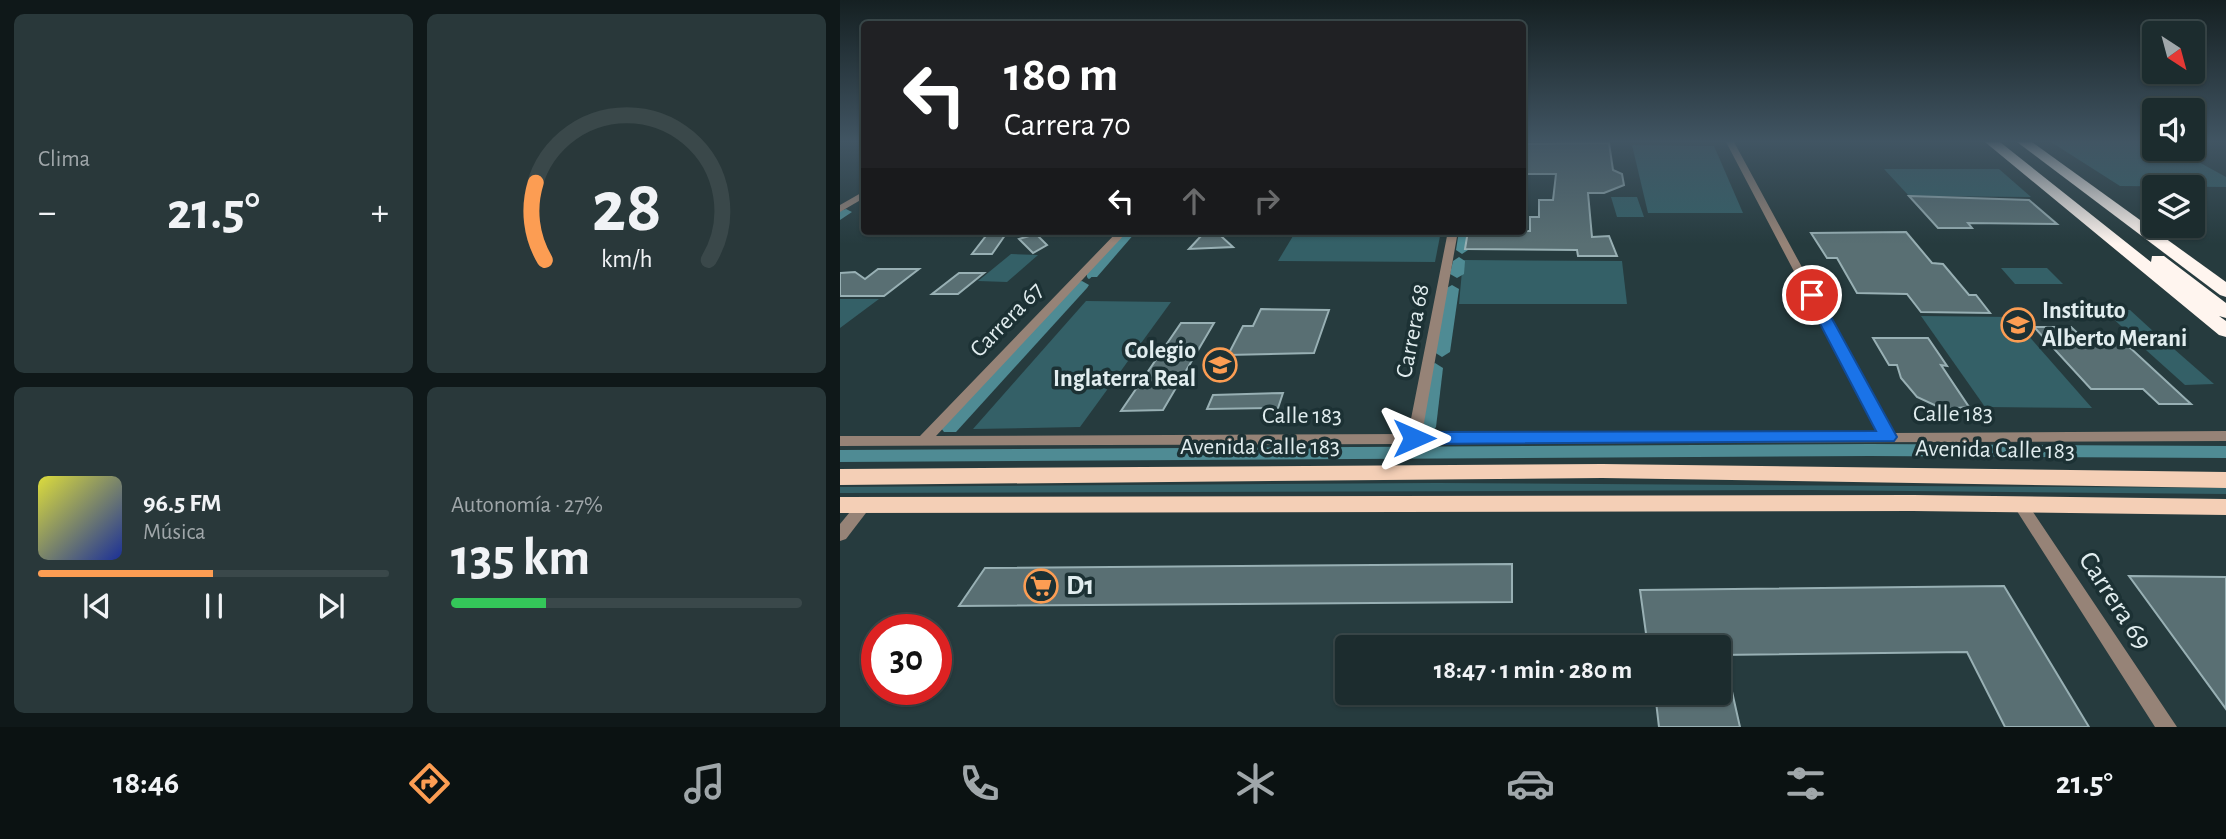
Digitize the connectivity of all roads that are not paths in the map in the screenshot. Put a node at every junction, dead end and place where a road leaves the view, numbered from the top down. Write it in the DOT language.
graph roads {
  1 [pos="1748,176"];
  2 [pos="2033,176"];
  3 [pos="2048,176"];
  4 [pos="2069,176"];
  5 [pos="2082,176"];
  6 [pos="861,197"];
  7 [pos="840,209"];
  8 [pos="1119,235"];
  9 [pos="1452,235"];
  10 [pos="2226,280"];
  11 [pos="2226,292"];
  12 [pos="2226,312"];
  13 [pos="2226,331"];
  14 [pos="2226,436"];
  15 [pos="1888,437"];
  16 [pos="1414,438"];
  17 [pos="924,440"];
  18 [pos="840,441"];
  19 [pos="840,477"];
  20 [pos="2226,480"];
  21 [pos="2020,504"];
  22 [pos="840,505"];
  23 [pos="864,505"];
  24 [pos="2226,507"];
  25 [pos="840,535"];
  26 [pos="2167,727"];
  1 -- 15 [label="street"];
  2 -- 13 [label="highway"];
  3 -- 12 [label="highway"];
  4 -- 11 [label="highway"];
  5 -- 10 [label="highway"];
  6 -- 7 [label="street"];
  8 -- 17 [label="street, Carrera 67"];
  9 -- 16 [label="street, Carrera 68"];
  14 -- 15 [label="street, Calle 183"];
  15 -- 16 [label="street, Calle 183"];
  16 -- 17 [label="street, Calle 183"];
  17 -- 18 [label="street, Calle 183"];
  19 -- 20 [label="main road, Avenida Calle 183"];
  21 -- 23 [label="main road"];
  21 -- 24 [label="main road"];
  21 -- 26 [label="street, Carrera 69"];
  22 -- 23 [label="main road"];
  23 -- 25 [label="street"];
}
